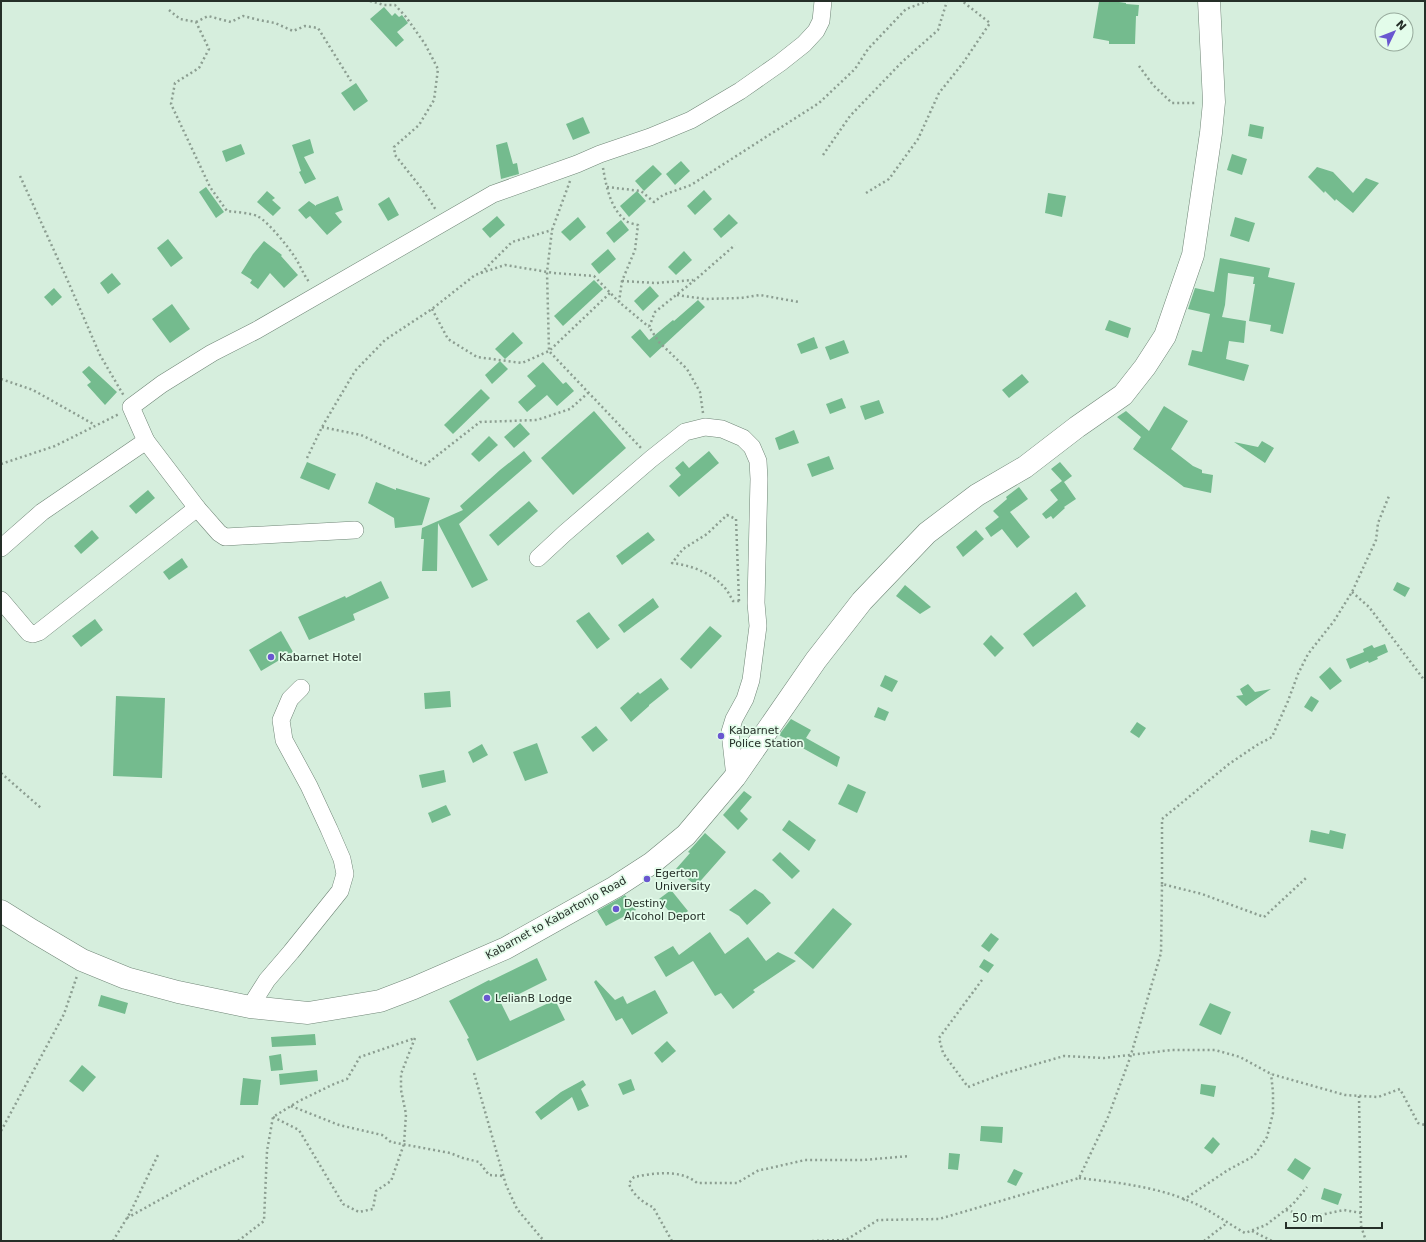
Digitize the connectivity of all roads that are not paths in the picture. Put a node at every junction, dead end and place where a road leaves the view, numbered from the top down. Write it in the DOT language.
graph roads {
  1 [pos="823,1"];
  2 [pos="1209,1"];
  3 [pos="146,441"];
  4 [pos="197,508"];
  5 [pos="355,530"];
  6 [pos="1,548"];
  7 [pos="538,558"];
  8 [pos="1,600"];
  9 [pos="301,688"];
  10 [pos="736,777"];
  11 [pos="1,911"];
  12 [pos="250,1007"];
  1 -- 3 [label="street"];
  2 -- 10 [label="main road, Kabarnet to Kabartonjo Road"];
  3 -- 4 [label="street"];
  3 -- 6 [label="street"];
  4 -- 5 [label="street"];
  4 -- 8 [label="street"];
  7 -- 10 [label="street"];
  9 -- 12 [label="street"];
  10 -- 12 [label="main road, Kabarnet to Kabartonjo Road"];
  11 -- 12 [label="main road, Kabarnet to Kabartonjo Road"];
}
